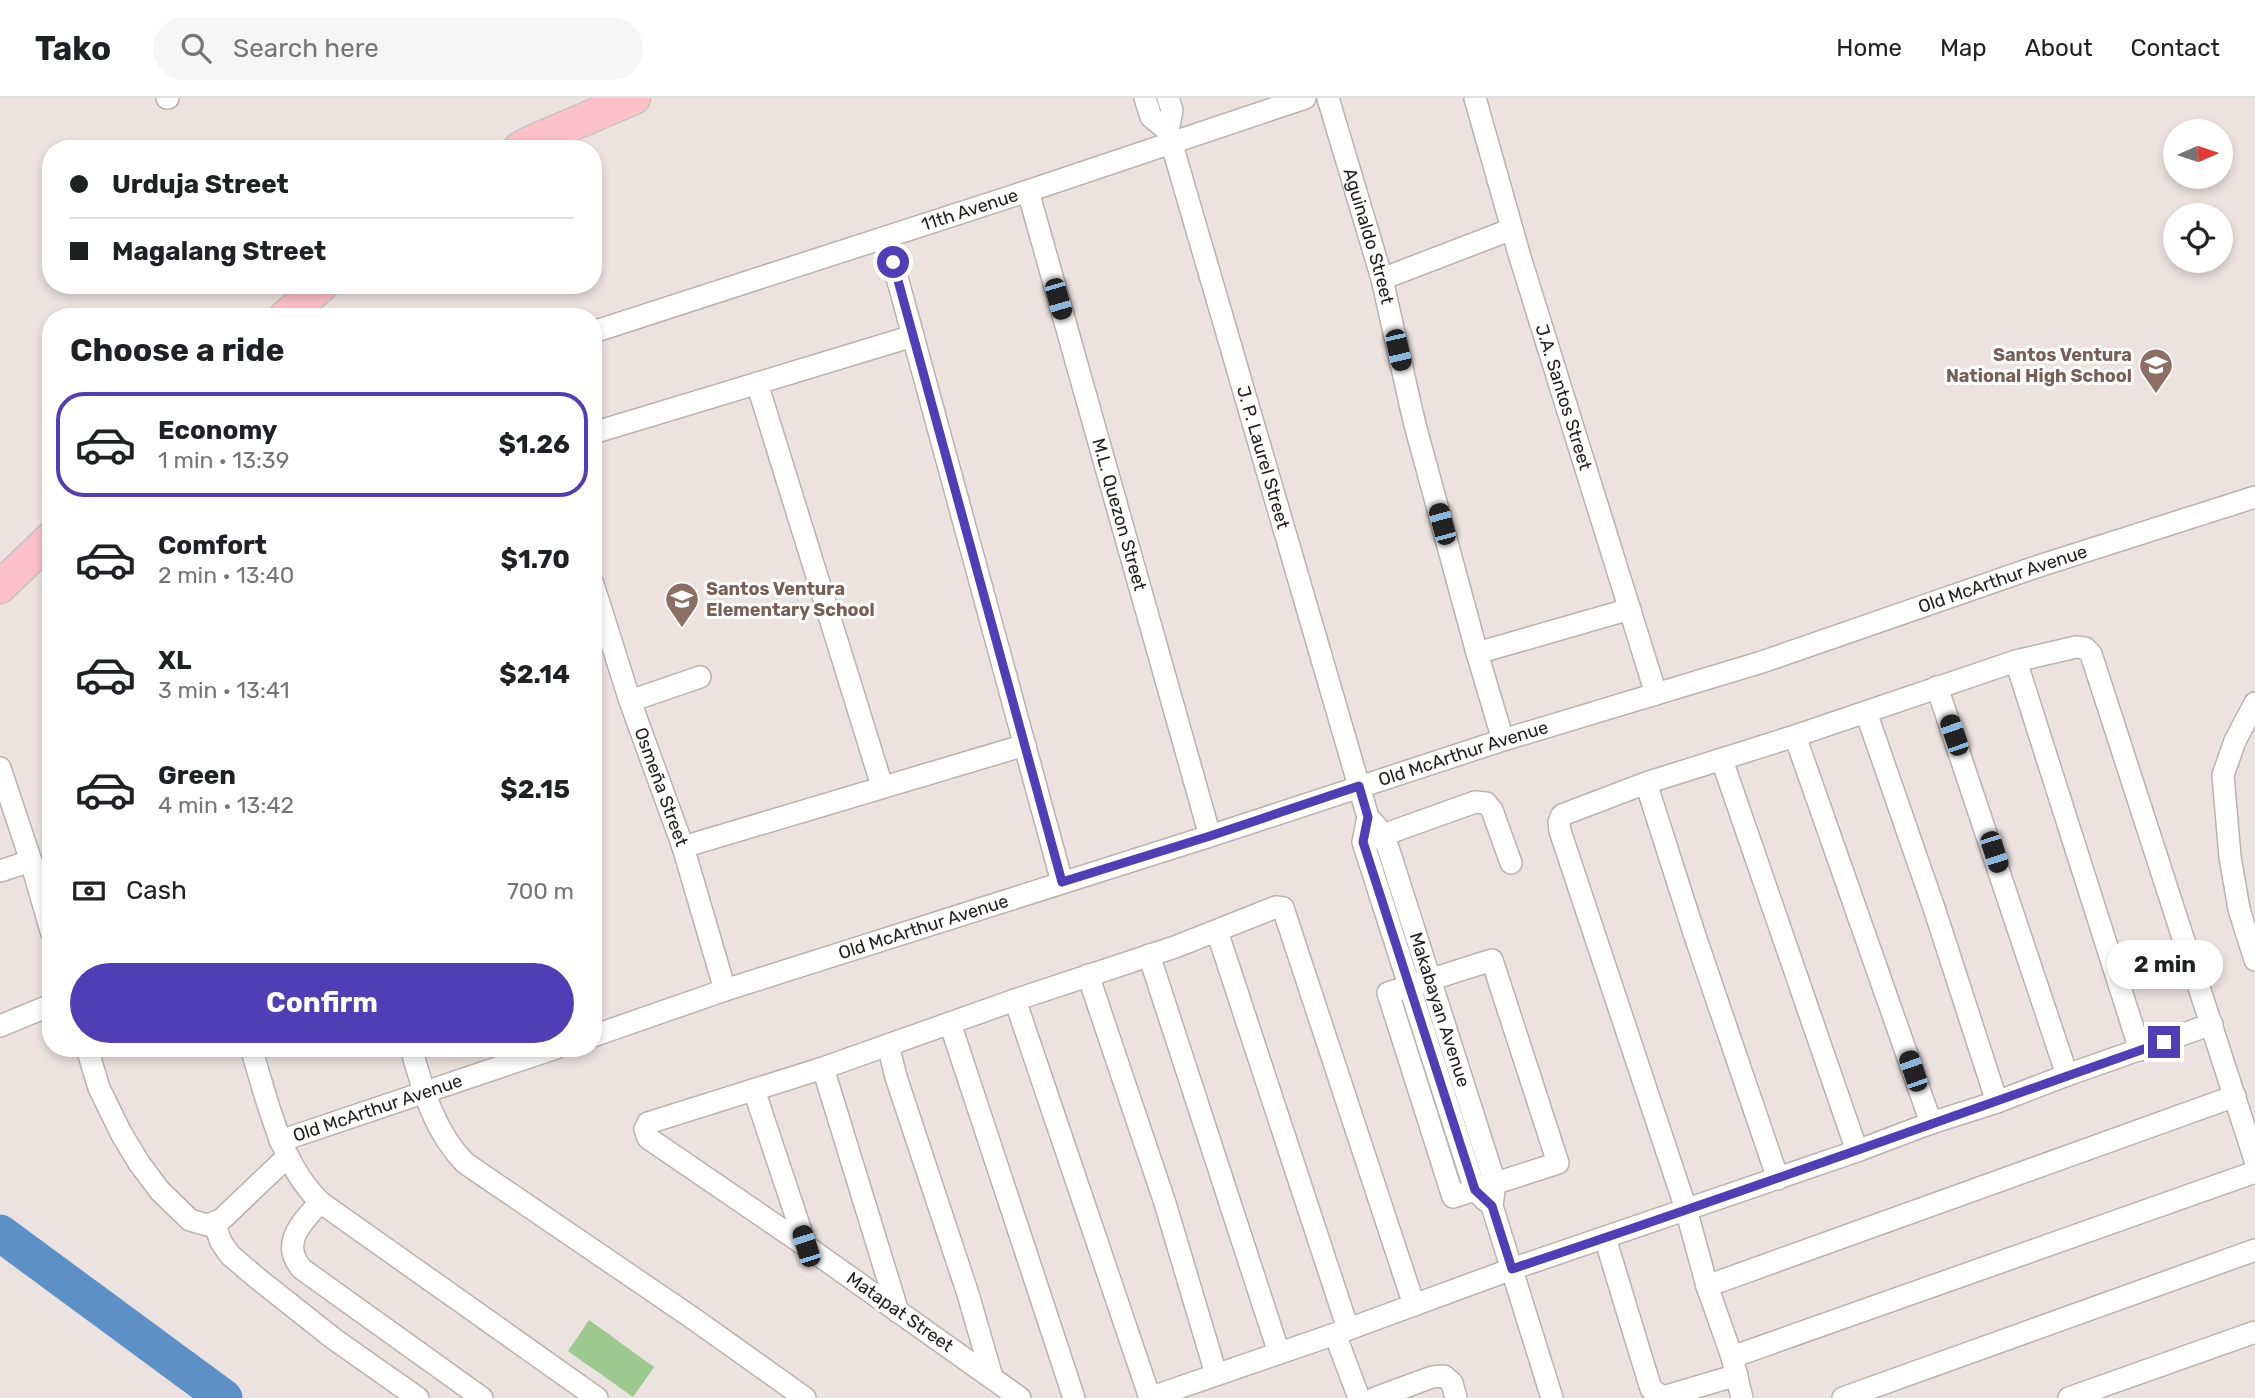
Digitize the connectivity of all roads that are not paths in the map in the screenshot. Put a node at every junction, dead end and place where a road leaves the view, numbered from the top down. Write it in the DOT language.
graph roads {
  1 [pos="634,98"];
  2 [pos="1145,98"];
  3 [pos="1168,98"];
  4 [pos="1305,98"];
  5 [pos="1328,98"];
  6 [pos="1475,98"];
  7 [pos="1170,137"];
  8 [pos="539,140"];
  9 [pos="1028,191"];
  10 [pos="1513,229"];
  11 [pos="886,237"];
  12 [pos="1381,279"];
  13 [pos="312,294"];
  14 [pos="295,308"];
  15 [pos="602,329"];
  16 [pos="913,336"];
  17 [pos="757,383"];
  18 [pos="602,430"];
  19 [pos="2255,496"];
  20 [pos="42,547"];
  21 [pos="0,587"];
  22 [pos="1630,610"];
  23 [pos="602,612"];
  24 [pos="1477,653"];
  25 [pos="2016,661"];
  26 [pos="700,677"];
  27 [pos="1937,687"];
  28 [pos="1656,694"];
  29 [pos="630,701"];
  30 [pos="2255,703"];
  31 [pos="1866,712"];
  32 [pos="1795,736"];
  33 [pos="1503,740"];
  34 [pos="1025,745"];
  35 [pos="1722,760"];
  36 [pos="0,768"];
  37 [pos="1646,783"];
  38 [pos="882,786"];
  39 [pos="1359,786"];
  40 [pos="1368,817"];
  41 [pos="1384,835"];
  42 [pos="1210,836"];
  43 [pos="1363,842"];
  44 [pos="683,846"];
  45 [pos="31,861"];
  46 [pos="1511,863"];
  47 [pos="0,871"];
  48 [pos="1062,882"];
  49 [pos="42,900"];
  50 [pos="1217,931"];
  51 [pos="1149,955"];
  52 [pos="2255,960"];
  53 [pos="1088,975"];
  54 [pos="1430,979"];
  55 [pos="1409,986"];
  56 [pos="725,990"];
  57 [pos="1015,1000"];
  58 [pos="42,1009"];
  59 [pos="950,1023"];
  60 [pos="2212,1024"];
  61 [pos="0,1026"];
  62 [pos="602,1032"];
  63 [pos="888,1045"];
  64 [pos="2140,1050"];
  65 [pos="90,1057"];
  66 [pos="254,1057"];
  67 [pos="414,1057"];
  68 [pos="530,1057"];
  69 [pos="823,1068"];
  70 [pos="2067,1075"];
  71 [pos="754,1090"];
  72 [pos="424,1093"];
  73 [pos="2235,1096"];
  74 [pos="1997,1102"];
  75 [pos="1931,1123"];
  76 [pos="284,1149"];
  77 [pos="1857,1152"];
  78 [pos="2255,1160"];
  79 [pos="2255,1172"];
  80 [pos="1778,1179"];
  81 [pos="1495,1184"];
  82 [pos="1475,1190"];
  83 [pos="320,1202"];
  84 [pos="1492,1206"];
  85 [pos="1686,1209"];
  86 [pos="214,1223"];
  87 [pos="1605,1238"];
  88 [pos="806,1246"];
  89 [pos="2255,1250"];
  90 [pos="1512,1269"];
  91 [pos="1707,1286"];
  92 [pos="1414,1306"];
  93 [pos="898,1312"];
  94 [pos="1341,1332"];
  95 [pos="2255,1332"];
  96 [pos="1279,1353"];
  97 [pos="1734,1366"];
  98 [pos="1216,1374"];
  99 [pos="992,1377"];
  100 [pos="1454,1391"];
  101 [pos="418,1398"];
  102 [pos="482,1398"];
  103 [pos="597,1398"];
  104 [pos="805,1398"];
  105 [pos="1020,1398"];
  106 [pos="1074,1398"];
  107 [pos="1149,1398"];
  108 [pos="1359,1398"];
  109 [pos="1375,1398"];
  110 [pos="1552,1398"];
  111 [pos="1742,1398"];
  112 [pos="1843,1398"];
  113 [pos="2069,1398"];
  1 -- 8 [label="highway"];
  2 -- 7 [label="street, J. P. Laurel Street"];
  3 -- 7 [label="street, J. P. Laurel Street"];
  4 -- 7 [label="street, 11th Avenue"];
  5 -- 12 [label="street, Aguinaldo Street"];
  6 -- 10 [label="street, J.A. Santos Street"];
  7 -- 9 [label="street, 11th Avenue"];
  7 -- 39 [label="street, J. P. Laurel Street"];
  9 -- 11 [label="street, 11th Avenue"];
  9 -- 42 [label="street, M.L. Quezon Street"];
  10 -- 12 [label="street"];
  10 -- 22 [label="street, J.A. Santos Street"];
  11 -- 15 [label="street, 11th Avenue"];
  11 -- 16 [label="street"];
  12 -- 24 [label="street, Aguinaldo Street"];
  13 -- 14 [label="highway"];
  16 -- 17 [label="street"];
  16 -- 34 [label="street"];
  17 -- 18 [label="street"];
  17 -- 38 [label="street"];
  19 -- 28 [label="street, Old McArthur Avenue"];
  20 -- 21 [label="highway"];
  22 -- 24 [label="street"];
  22 -- 28 [label="street, J.A. Santos Street"];
  23 -- 29 [label="street, Osmeña Street"];
  24 -- 33 [label="street, Aguinaldo Street"];
  25 -- 27 [label="street"];
  25 -- 60 [label="street"];
  25 -- 64 [label="street"];
  26 -- 29 [label="street"];
  27 -- 31 [label="street"];
  27 -- 70 [label="street"];
  28 -- 33 [label="street, Old McArthur Avenue"];
  29 -- 44 [label="street, Osmeña Street"];
  30 -- 52 [label="street"];
  31 -- 32 [label="street"];
  31 -- 74 [label="street"];
  32 -- 35 [label="street"];
  32 -- 75 [label="street"];
  33 -- 39 [label="street, Old McArthur Avenue"];
  34 -- 38 [label="street"];
  34 -- 48 [label="street"];
  35 -- 37 [label="street"];
  35 -- 77 [label="street"];
  36 -- 45 [label="street"];
  37 -- 80 [label="street"];
  37 -- 85 [label="street"];
  38 -- 44 [label="street"];
  39 -- 40 [label="street, Makabayan Avenue"];
  39 -- 42 [label="street, Old McArthur Avenue"];
  40 -- 41 [label="street, Makabayan Avenue"];
  40 -- 43 [label="street, Makabayan Avenue"];
  41 -- 43 [label="street"];
  41 -- 46 [label="street"];
  41 -- 54 [label="street, Makabayan Avenue"];
  42 -- 48 [label="street, Old McArthur Avenue"];
  43 -- 55 [label="street, Makabayan Avenue"];
  44 -- 56 [label="street, Osmeña Street"];
  45 -- 47 [label="street"];
  45 -- 49 [label="street"];
  48 -- 56 [label="street, Old McArthur Avenue"];
  50 -- 51 [label="street"];
  50 -- 92 [label="street"];
  50 -- 94 [label="street"];
  51 -- 53 [label="street"];
  51 -- 96 [label="street"];
  53 -- 57 [label="street"];
  53 -- 98 [label="street"];
  54 -- 55 [label="street"];
  54 -- 81 [label="street, Makabayan Avenue"];
  54 -- 81 [label="street"];
  55 -- 82 [label="street"];
  56 -- 62 [label="street, Old McArthur Avenue"];
  57 -- 59 [label="street"];
  57 -- 107 [label="street"];
  58 -- 61 [label="street"];
  59 -- 63 [label="street"];
  59 -- 106 [label="street"];
  60 -- 64 [label="street"];
  60 -- 73 [label="street"];
  63 -- 69 [label="street"];
  63 -- 99 [label="street"];
  64 -- 70 [label="street"];
  65 -- 86 [label="street"];
  66 -- 76 [label="street"];
  67 -- 72 [label="street"];
  68 -- 72 [label="street, Old McArthur Avenue"];
  69 -- 71 [label="street"];
  69 -- 93 [label="street"];
  70 -- 74 [label="street"];
  71 -- 88 [label="street"];
  71 -- 88 [label="street, Matapat Street"];
  72 -- 76 [label="street, Old McArthur Avenue"];
  72 -- 104 [label="street"];
  73 -- 78 [label="street"];
  73 -- 91 [label="street"];
  74 -- 75 [label="street"];
  75 -- 77 [label="street"];
  76 -- 83 [label="street"];
  76 -- 86 [label="street"];
  77 -- 80 [label="street"];
  79 -- 97 [label="street"];
  80 -- 85 [label="street"];
  81 -- 82 [label="street"];
  81 -- 84 [label="street, Makabayan Avenue"];
  82 -- 84 [label="street, Makabayan Avenue"];
  83 -- 102 [label="street"];
  83 -- 103 [label="street"];
  84 -- 90 [label="street, Makabayan Avenue"];
  85 -- 87 [label="street"];
  85 -- 91 [label="street"];
  86 -- 101 [label="street"];
  87 -- 90 [label="street"];
  87 -- 97 [label="street"];
  88 -- 93 [label="street, Matapat Street"];
  89 -- 112 [label="street"];
  90 -- 92 [label="street"];
  90 -- 110 [label="street, Makabayan Avenue"];
  91 -- 97 [label="street"];
  92 -- 94 [label="street"];
  93 -- 99 [label="street, Matapat Street"];
  94 -- 96 [label="street"];
  94 -- 108 [label="street"];
  95 -- 113 [label="street"];
  96 -- 98 [label="street"];
  97 -- 111 [label="street"];
  98 -- 107 [label="street"];
  99 -- 105 [label="street, Matapat Street"];
  100 -- 109 [label="street"];
}
